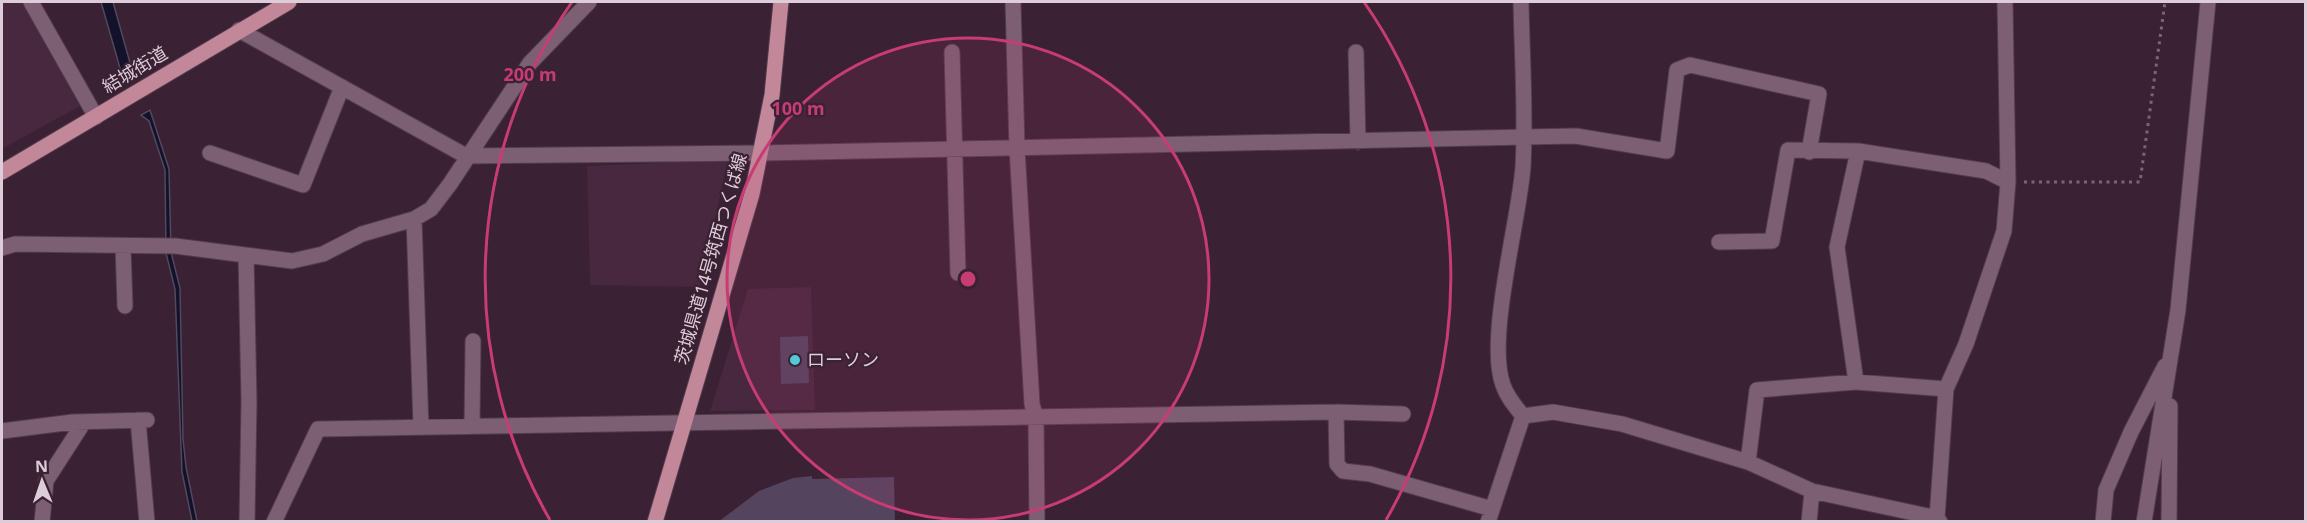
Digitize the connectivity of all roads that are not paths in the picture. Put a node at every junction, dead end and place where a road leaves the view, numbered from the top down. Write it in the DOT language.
graph roads {
  1 [pos="31,2"];
  2 [pos="289,2"];
  3 [pos="589,2"];
  4 [pos="781,2"];
  5 [pos="1013,2"];
  6 [pos="1521,2"];
  7 [pos="2004,2"];
  8 [pos="2208,2"];
  9 [pos="270,6"];
  10 [pos="239,30"];
  11 [pos="952,52"];
  12 [pos="1356,52"];
  13 [pos="342,87"];
  14 [pos="96,117"];
  15 [pos="1524,138"];
  16 [pos="1358,142"];
  17 [pos="1017,148"];
  18 [pos="955,149"];
  19 [pos="1858,151"];
  20 [pos="1809,152"];
  21 [pos="210,153"];
  22 [pos="762,153"];
  23 [pos="466,156"];
  24 [pos="2,172"];
  25 [pos="2008,182"];
  26 [pos="414,219"];
  27 [pos="1719,242"];
  28 [pos="123,246"];
  29 [pos="2,248"];
  30 [pos="246,255"];
  31 [pos="958,273"];
  32 [pos="125,306"];
  33 [pos="473,341"];
  34 [pos="2171,356"];
  35 [pos="1856,382"];
  36 [pos="1946,389"];
  37 [pos="1336,412"];
  38 [pos="1403,414"];
  39 [pos="1523,416"];
  40 [pos="1036,418"];
  41 [pos="84,422"];
  42 [pos="684,422"];
  43 [pos="472,426"];
  44 [pos="421,427"];
  45 [pos="2,431"];
  46 [pos="1748,462"];
  47 [pos="1812,491"];
  48 [pos="1490,515"];
  49 [pos="1938,520"];
  50 [pos="42,522"];
  51 [pos="147,522"];
  52 [pos="247,522"];
  53 [pos="274,522"];
  54 [pos="655,522"];
  55 [pos="1037,522"];
  56 [pos="1809,522"];
  57 [pos="2103,522"];
  58 [pos="2145,522"];
  59 [pos="2169,522"];
  1 -- 14 [label="street"];
  2 -- 9 [label="main road, 結城街道"];
  3 -- 23 [label="street"];
  4 -- 22 [label="main road, 茨城県道14号筑西つくば線"];
  5 -- 17 [label="street"];
  6 -- 15 [label="street"];
  7 -- 25 [label="street"];
  8 -- 34 [label="street"];
  9 -- 10 [label="main road, 結城街道"];
  10 -- 13 [label="street"];
  10 -- 14 [label="main road, 結城街道"];
  11 -- 18 [label="street"];
  12 -- 16 [label="street"];
  13 -- 21 [label="street"];
  13 -- 23 [label="street"];
  14 -- 24 [label="main road, 結城街道"];
  15 -- 16 [label="street"];
  15 -- 20 [label="street"];
  15 -- 39 [label="street"];
  16 -- 17 [label="street"];
  17 -- 18 [label="street"];
  17 -- 40 [label="street"];
  18 -- 22 [label="street"];
  18 -- 31 [label="street"];
  19 -- 20 [label="street"];
  19 -- 25 [label="street"];
  19 -- 35 [label="street"];
  20 -- 27 [label="street"];
  22 -- 23 [label="street"];
  22 -- 42 [label="main road, 茨城県道14号筑西つくば線"];
  23 -- 26 [label="street"];
  25 -- 36 [label="street"];
  26 -- 30 [label="street"];
  26 -- 44 [label="street"];
  28 -- 29 [label="street"];
  28 -- 30 [label="street"];
  28 -- 32 [label="street"];
  30 -- 52 [label="street"];
  33 -- 43 [label="street"];
  34 -- 57 [label="street"];
  34 -- 58 [label="street"];
  34 -- 59 [label="street"];
  35 -- 36 [label="street"];
  35 -- 46 [label="street"];
  36 -- 49 [label="street"];
  37 -- 38 [label="street"];
  37 -- 40 [label="street"];
  37 -- 48 [label="street"];
  39 -- 46 [label="street"];
  39 -- 48 [label="street"];
  40 -- 42 [label="street"];
  40 -- 55 [label="street"];
  41 -- 45 [label="street"];
  41 -- 50 [label="street"];
  41 -- 51 [label="street"];
  42 -- 43 [label="street"];
  42 -- 54 [label="main road, 茨城県道14号筑西つくば線"];
  43 -- 44 [label="street"];
  44 -- 53 [label="street"];
  46 -- 47 [label="street"];
  47 -- 49 [label="street"];
  47 -- 56 [label="street"];
}
